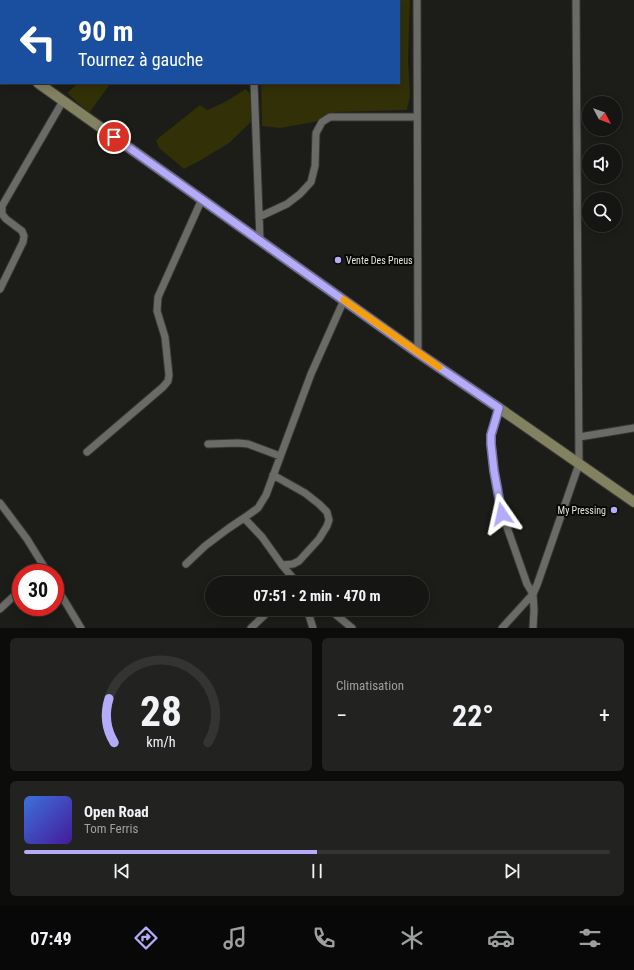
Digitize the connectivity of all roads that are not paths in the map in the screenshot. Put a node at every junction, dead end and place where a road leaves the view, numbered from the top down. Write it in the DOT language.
graph roads {
  1 [pos="417,0"];
  2 [pos="576,0"];
  3 [pos="39,84"];
  4 [pos="254,84"];
  5 [pos="63,101"];
  6 [pos="418,117"];
  7 [pos="202,199"];
  8 [pos="259,217"];
  9 [pos="260,240"];
  10 [pos="0,289"];
  11 [pos="344,300"];
  12 [pos="418,353"];
  13 [pos="499,408"];
  14 [pos="634,428"];
  15 [pos="579,437"];
  16 [pos="208,444"];
  17 [pos="87,452"];
  18 [pos="280,456"];
  19 [pos="579,464"];
  20 [pos="273,475"];
  21 [pos="634,502"];
  22 [pos="0,503"];
  23 [pos="244,518"];
  24 [pos="42,564"];
  25 [pos="186,564"];
  26 [pos="282,565"];
  27 [pos="291,576"];
  28 [pos="533,594"];
  29 [pos="12,598"];
  30 [pos="64,600"];
  31 [pos="0,609"];
  32 [pos="264,616"];
  33 [pos="309,616"];
  34 [pos="337,616"];
  35 [pos="81,628"];
  36 [pos="251,628"];
  37 [pos="313,628"];
  38 [pos="352,628"];
  39 [pos="502,628"];
  40 [pos="533,628"];
  1 -- 6 [label="street"];
  2 -- 15 [label="street"];
  3 -- 5 [label="street"];
  4 -- 8 [label="street"];
  5 -- 7 [label="street"];
  5 -- 10 [label="street"];
  6 -- 8 [label="street"];
  6 -- 12 [label="street"];
  7 -- 9 [label="street"];
  7 -- 17 [label="street"];
  8 -- 9 [label="street"];
  9 -- 11 [label="street"];
  11 -- 12 [label="street"];
  11 -- 18 [label="street"];
  12 -- 13 [label="street"];
  13 -- 19 [label="street"];
  13 -- 28 [label="street"];
  14 -- 15 [label="street"];
  15 -- 19 [label="street"];
  16 -- 18 [label="street"];
  18 -- 20 [label="street"];
  19 -- 21 [label="street"];
  19 -- 28 [label="street"];
  20 -- 23 [label="street"];
  20 -- 26 [label="street"];
  22 -- 24 [label="street"];
  23 -- 25 [label="street"];
  23 -- 26 [label="street"];
  26 -- 27 [label="street"];
  28 -- 39 [label="street"];
  28 -- 40 [label="street"];
  29 -- 31 [label="street"];
  30 -- 35 [label="street"];
  32 -- 36 [label="street"];
  33 -- 37 [label="street"];
  34 -- 38 [label="street"];
}
